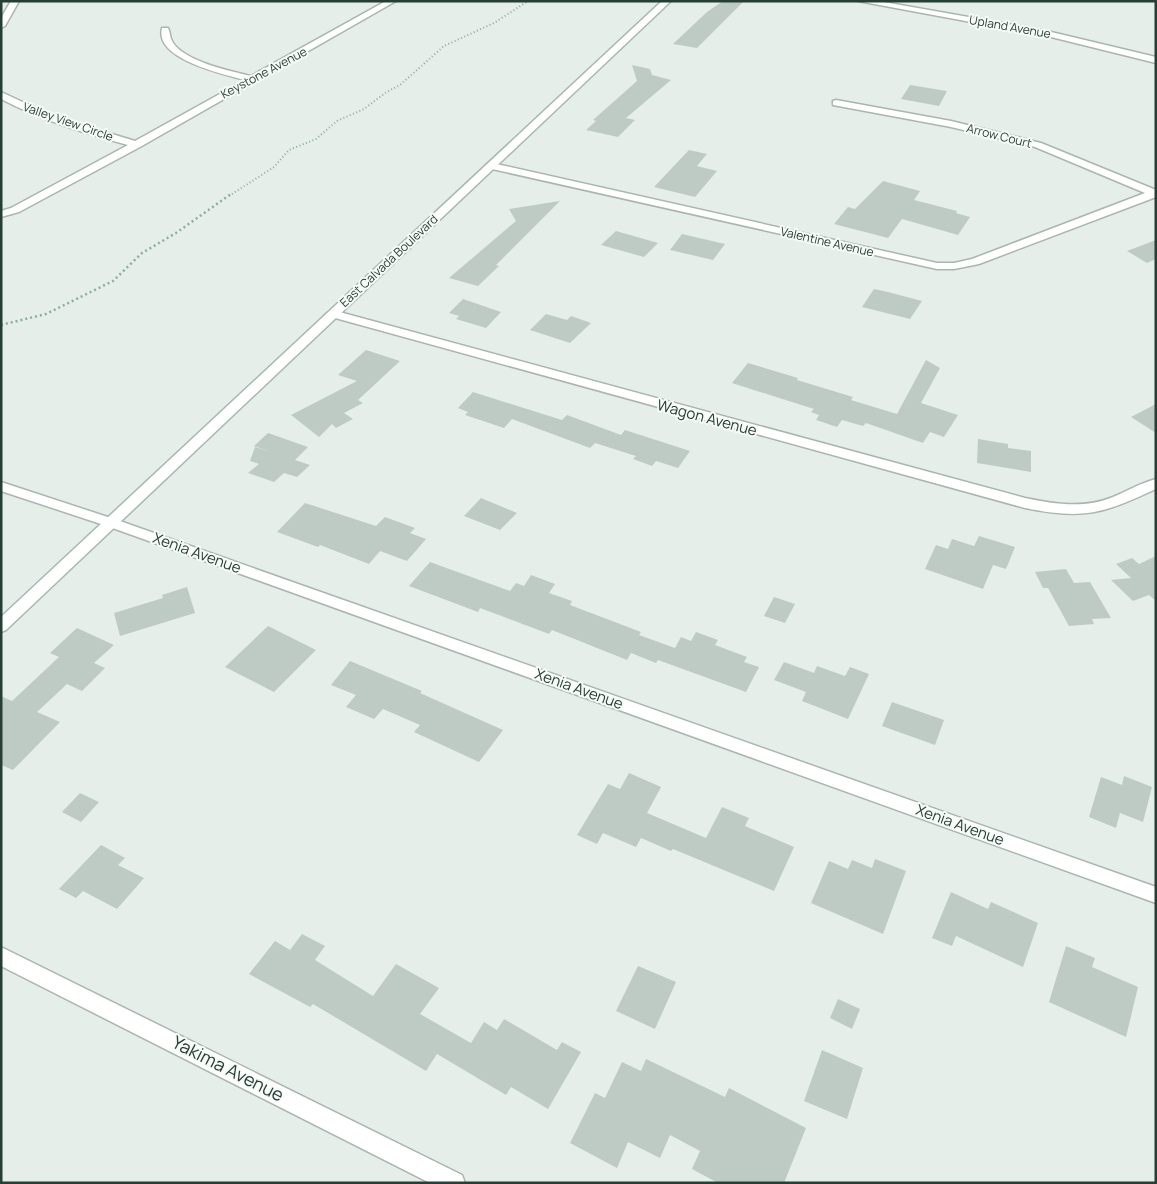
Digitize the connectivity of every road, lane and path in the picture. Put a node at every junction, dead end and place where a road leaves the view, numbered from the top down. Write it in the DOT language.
graph roads {
  1 [pos="15,1"];
  2 [pos="392,1"];
  3 [pos="528,1"];
  4 [pos="667,1"];
  5 [pos="862,1"];
  6 [pos="1,26"];
  7 [pos="165,30"];
  8 [pos="1156,60"];
  9 [pos="251,79"];
  10 [pos="1,95"];
  11 [pos="836,103"];
  12 [pos="137,145"];
  13 [pos="492,166"];
  14 [pos="1155,193"];
  15 [pos="1,214"];
  16 [pos="332,314"];
  17 [pos="1,325"];
  18 [pos="1156,483"];
  19 [pos="1,486"];
  20 [pos="112,523"];
  21 [pos="1,626"];
  22 [pos="1156,895"];
  23 [pos="1,956"];
  24 [pos="454,1183"];
  1 -- 6 [label="street"];
  2 -- 9 [label="street, Keystone Avenue"];
  3 -- 17 [label="path"];
  4 -- 13 [label="street, East Calvada Boulevard"];
  5 -- 8 [label="street, Upland Avenue"];
  7 -- 9 [label="street"];
  9 -- 12 [label="street, Keystone Avenue"];
  10 -- 12 [label="street, Valley View Circle"];
  11 -- 14 [label="street, Arrow Court"];
  12 -- 15 [label="street, Keystone Avenue"];
  13 -- 14 [label="street, Valentine Avenue"];
  13 -- 16 [label="street, East Calvada Boulevard"];
  16 -- 18 [label="street, Wagon Avenue"];
  16 -- 20 [label="street, East Calvada Boulevard"];
  19 -- 20 [label="street, Xenia Avenue"];
  20 -- 21 [label="street, East Calvada Boulevard"];
  20 -- 22 [label="street, Xenia Avenue"];
  23 -- 24 [label="street, Yakima Avenue"];
}
